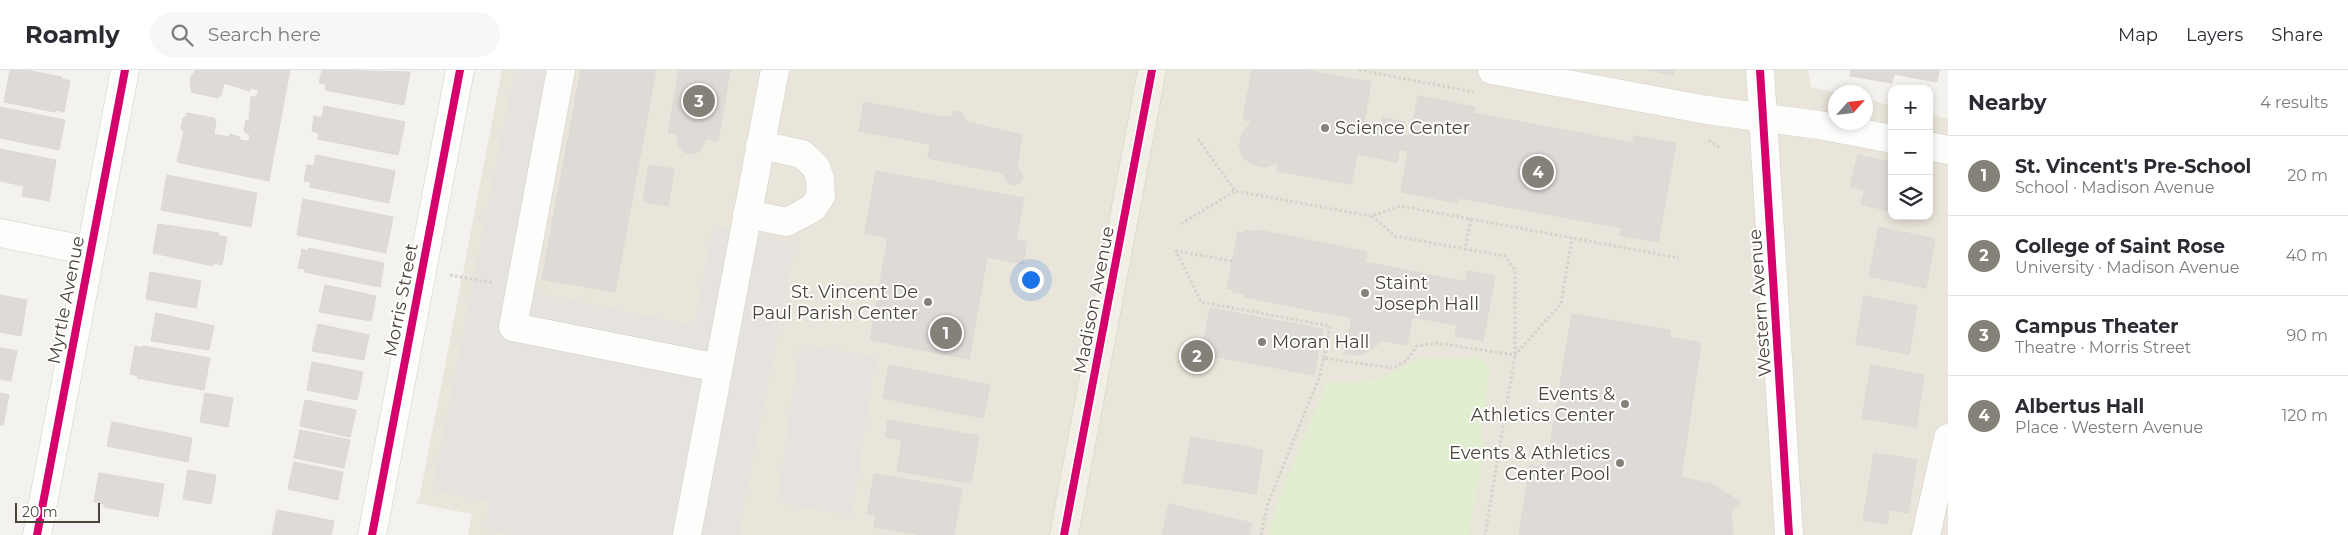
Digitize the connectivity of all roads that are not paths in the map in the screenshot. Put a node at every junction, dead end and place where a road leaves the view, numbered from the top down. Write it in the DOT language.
graph roads {
  1 [pos="125,70"];
  2 [pos="460,70"];
  3 [pos="561,70"];
  4 [pos="775,70"];
  5 [pos="1760,70"];
  6 [pos="1147,71"];
  7 [pos="1509,72"];
  8 [pos="1762,118"];
  9 [pos="1888,138"];
  10 [pos="760,145"];
  11 [pos="1933,147"];
  12 [pos="1948,150"];
  13 [pos="747,214"];
  14 [pos="0,233"];
  15 [pos="90,251"];
  16 [pos="718,368"];
  17 [pos="1948,438"];
  18 [pos="37,535"];
  19 [pos="372,535"];
  20 [pos="687,535"];
  21 [pos="1064,535"];
  22 [pos="1789,535"];
  23 [pos="1926,535"];
  1 -- 15 [label="street, Myrtle Avenue"];
  2 -- 19 [label="street, Morris Street"];
  3 -- 16 [label="street"];
  4 -- 10 [label="street"];
  5 -- 8 [label="street, Western Avenue"];
  6 -- 21 [label="main road, Madison Avenue"];
  7 -- 8 [label="street"];
  8 -- 9 [label="street"];
  8 -- 22 [label="street, Western Avenue"];
  10 -- 13 [label="street"];
  10 -- 13 [label="street"];
  11 -- 12 [label="street"];
  13 -- 16 [label="street"];
  14 -- 15 [label="street"];
  15 -- 18 [label="street, Myrtle Avenue"];
  16 -- 20 [label="street"];
  17 -- 23 [label="street"];
}
